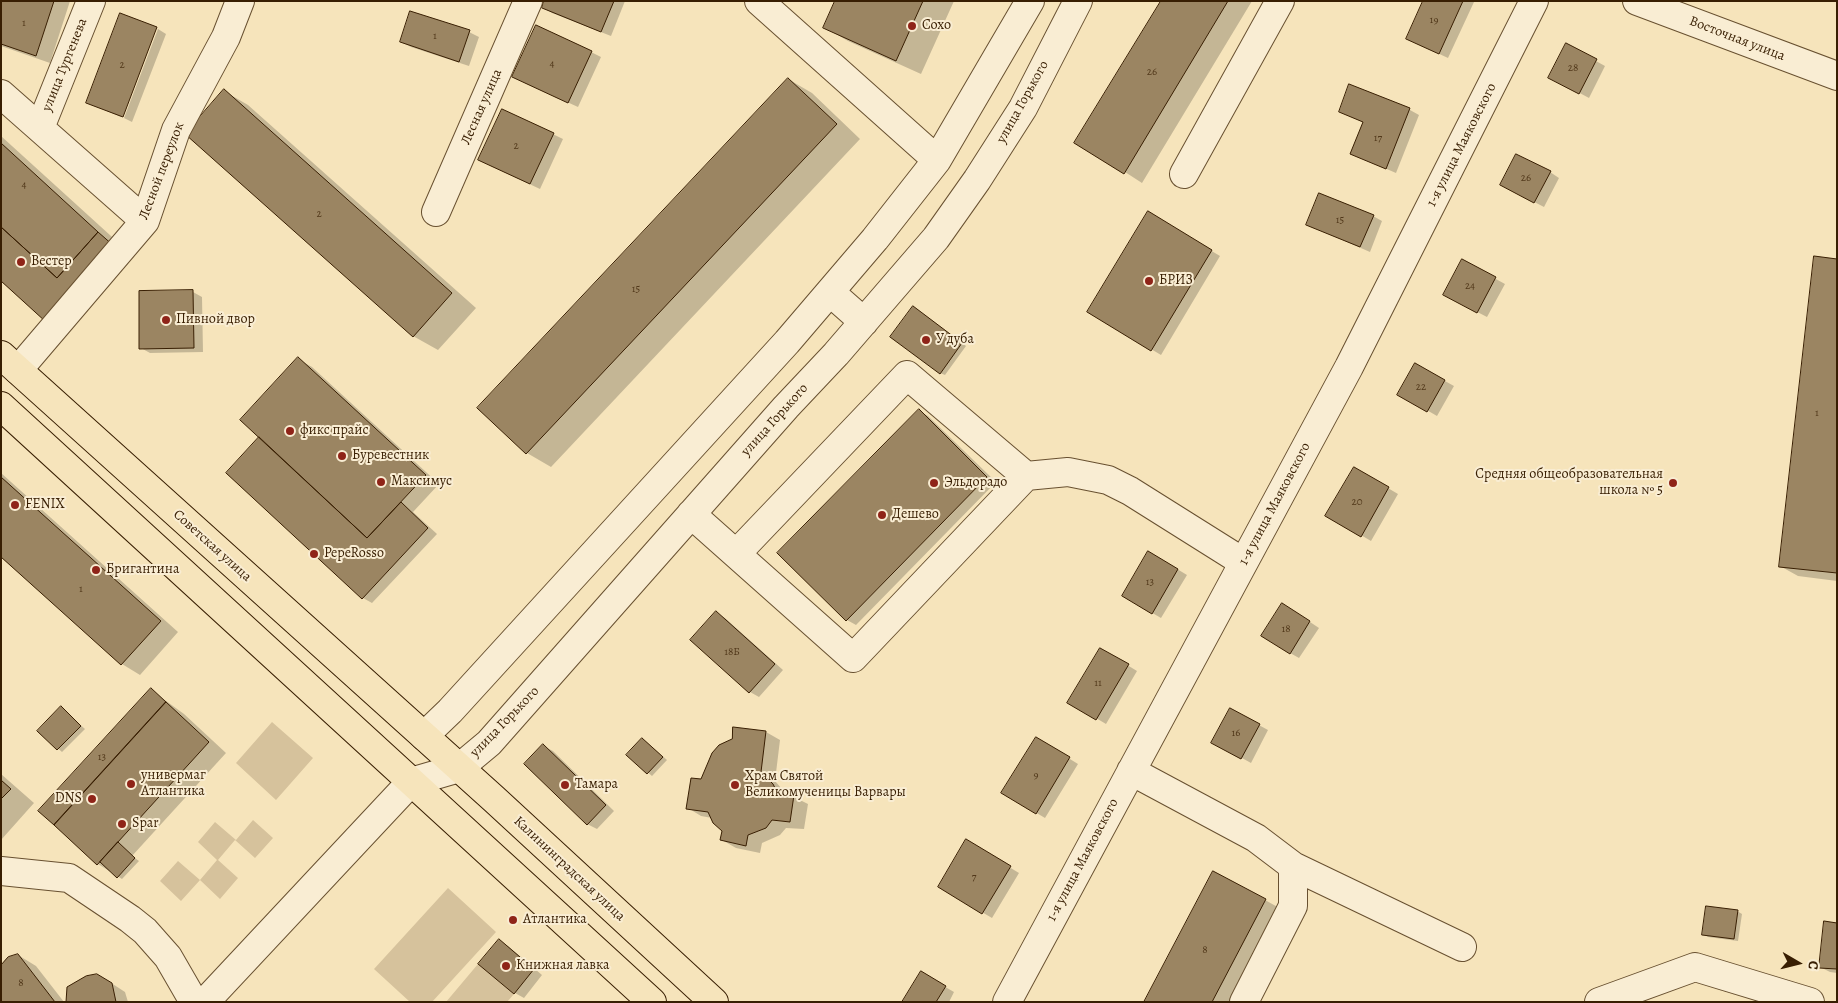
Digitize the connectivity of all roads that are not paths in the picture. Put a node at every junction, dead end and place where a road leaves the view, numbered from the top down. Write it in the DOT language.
graph roads {
  1 [pos="91,1"];
  2 [pos="240,1"];
  3 [pos="528,1"];
  4 [pos="759,1"];
  5 [pos="1030,1"];
  6 [pos="1078,1"];
  7 [pos="1280,1"];
  8 [pos="1534,1"];
  9 [pos="1637,1"];
  10 [pos="1837,76"];
  11 [pos="1,94"];
  12 [pos="40,128"];
  13 [pos="937,160"];
  14 [pos="1184,174"];
  15 [pos="436,212"];
  16 [pos="145,221"];
  17 [pos="830,292"];
  18 [pos="864,322"];
  19 [pos="9,363"];
  20 [pos="1,406"];
  21 [pos="1026,476"];
  22 [pos="691,514"];
  23 [pos="736,554"];
  24 [pos="1244,562"];
  25 [pos="424,736"];
  26 [pos="459,768"];
  27 [pos="1131,771"];
  28 [pos="412,782"];
  29 [pos="1293,866"];
  30 [pos="1,871"];
  31 [pos="1462,947"];
  32 [pos="194,1002"];
  33 [pos="206,1002"];
  34 [pos="652,1002"];
  35 [pos="714,1002"];
  36 [pos="1007,1002"];
  37 [pos="1244,1002"];
  38 [pos="1599,1002"];
  39 [pos="1810,1002"];
  1 -- 12 [label="street, улица Тургенева"];
  2 -- 16 [label="street, Лесной переулок"];
  3 -- 15 [label="street, Лесная улица"];
  4 -- 13 [label="street"];
  5 -- 13 [label="street"];
  6 -- 18 [label="street, улица Горького"];
  7 -- 14 [label="street"];
  8 -- 24 [label="street, 1-я улица Маяковского"];
  9 -- 10 [label="street, Восточная улица"];
  11 -- 12 [label="street"];
  12 -- 16 [label="street"];
  13 -- 17 [label="street"];
  16 -- 19 [label="street, Лесной переулок"];
  17 -- 18 [label="street"];
  17 -- 25 [label="street"];
  18 -- 22 [label="street, улица Горького"];
  19 -- 25 [label="main road, Советская улица"];
  20 -- 28 [label="main road"];
  21 -- 23 [label="street"];
  21 -- 23 [label="street"];
  21 -- 24 [label="street"];
  22 -- 23 [label="street"];
  22 -- 26 [label="street, улица Горького"];
  24 -- 27 [label="street, 1-я улица Маяковского"];
  25 -- 26 [label="main road, Калининградская улица"];
  25 -- 28 [label="main road"];
  26 -- 28 [label="street, улица Горького"];
  26 -- 35 [label="main road, Калининградская улица"];
  27 -- 29 [label="street"];
  27 -- 36 [label="street, 1-я улица Маяковского"];
  28 -- 33 [label="street"];
  28 -- 34 [label="main road"];
  29 -- 31 [label="street"];
  29 -- 37 [label="street"];
  30 -- 32 [label="street"];
  38 -- 39 [label="street"];
}
